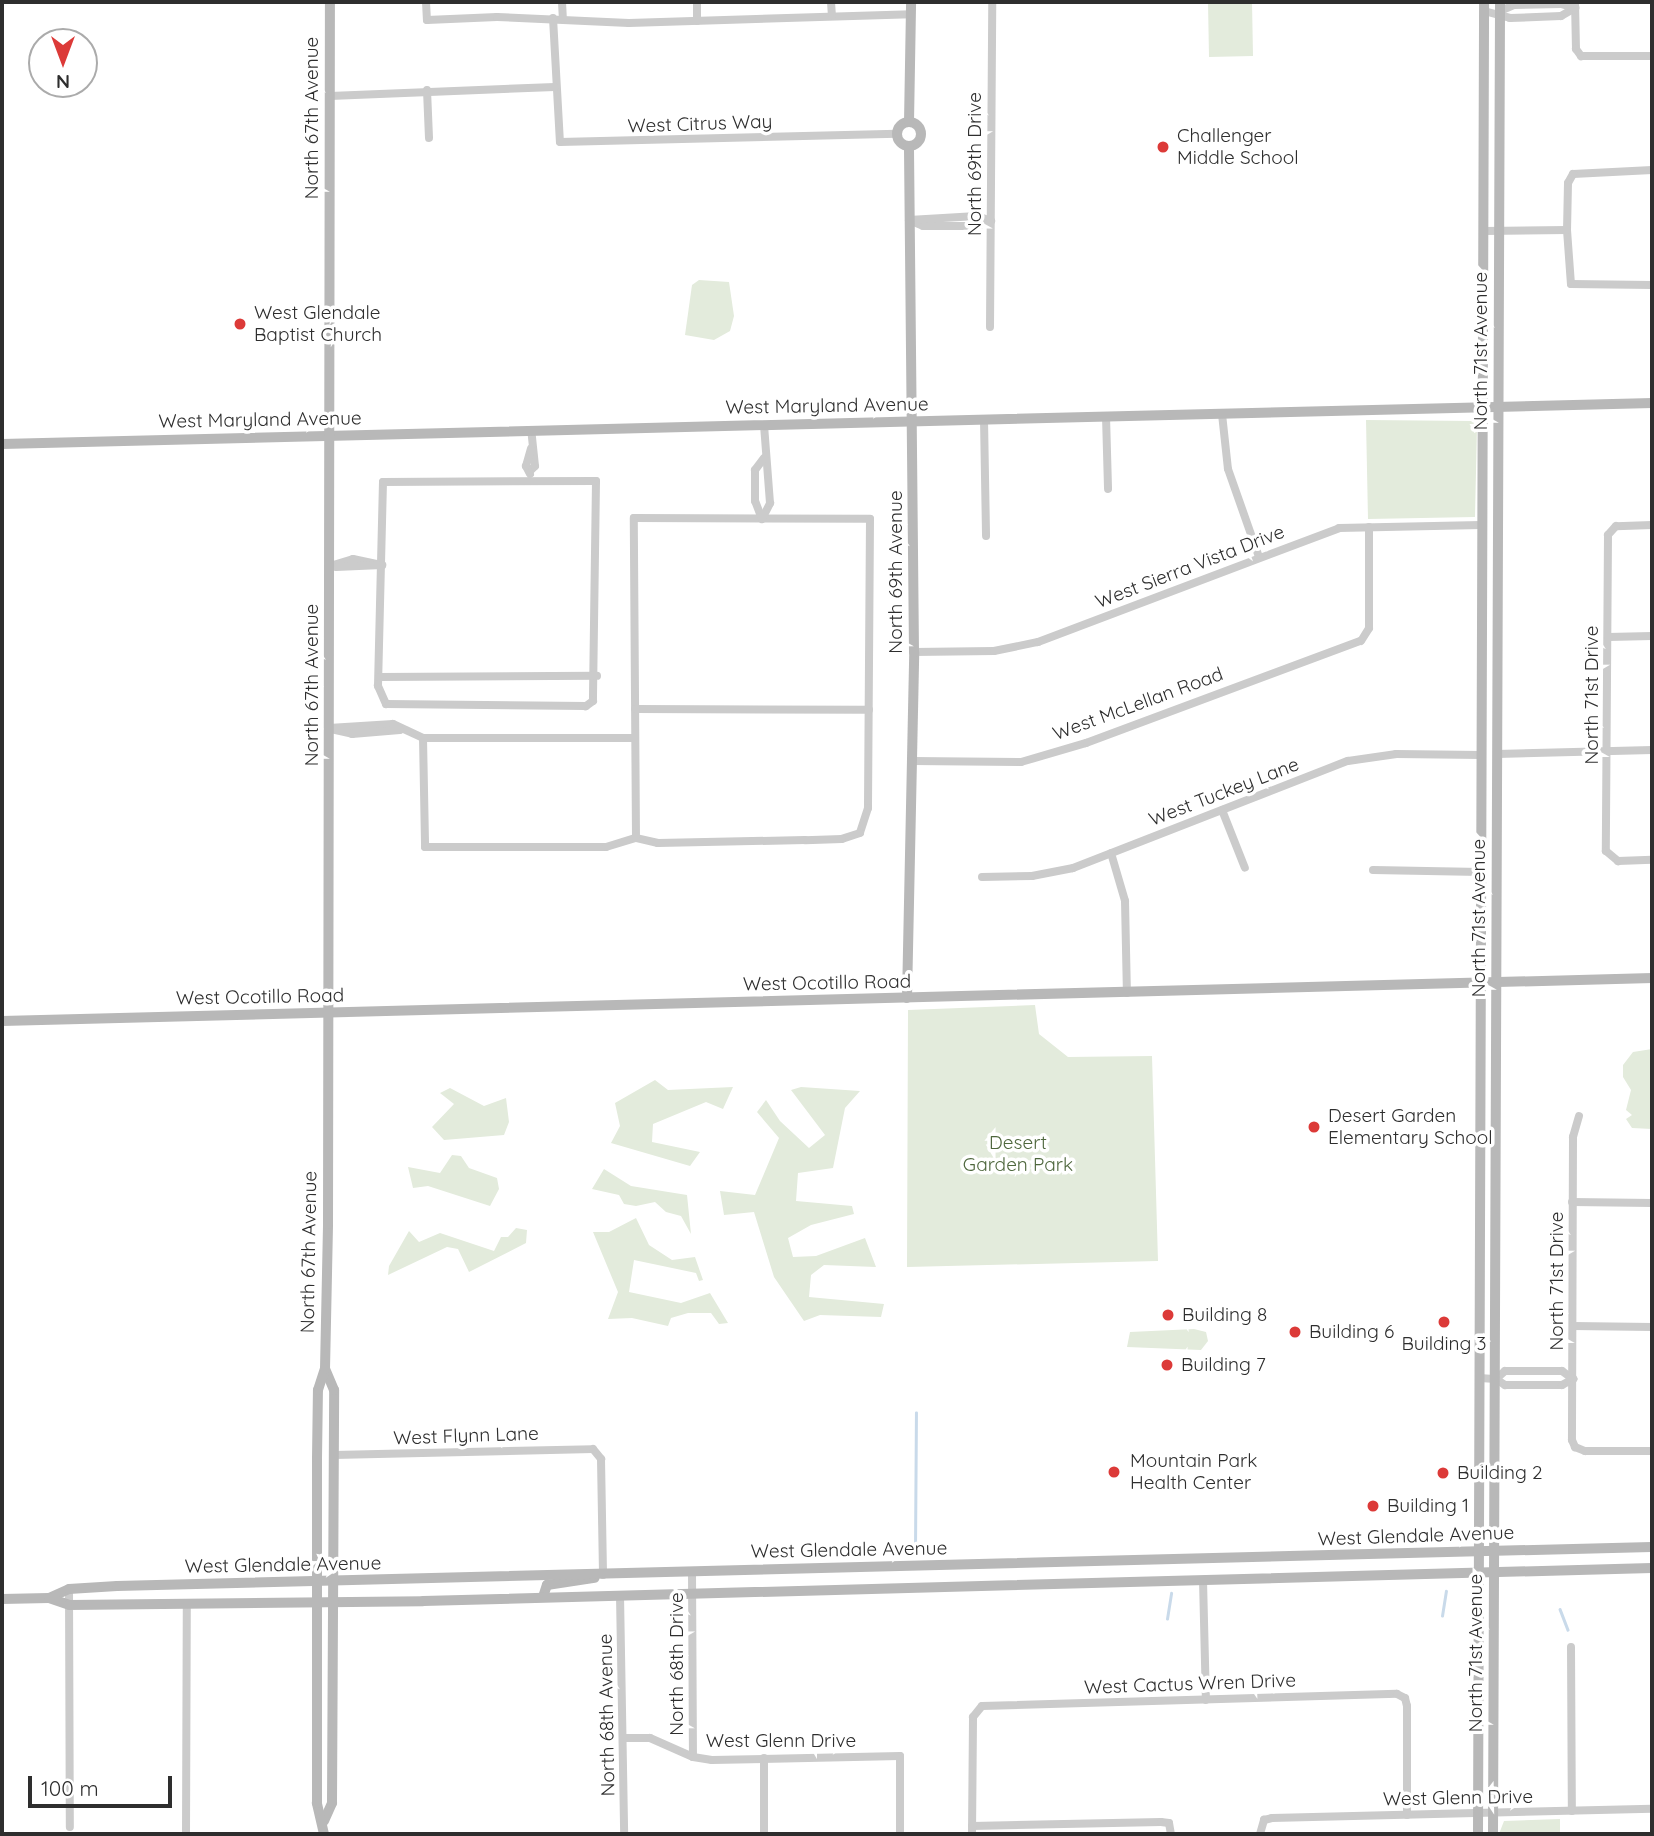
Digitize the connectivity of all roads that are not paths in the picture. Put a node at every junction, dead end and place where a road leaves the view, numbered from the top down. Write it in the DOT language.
graph roads {
  1 [pos="330,2"];
  2 [pos="426,2"];
  3 [pos="562,2"];
  4 [pos="697,2"];
  5 [pos="831,2"];
  6 [pos="992,2"];
  7 [pos="1575,5"];
  8 [pos="1484,6"];
  9 [pos="1500,7"];
  10 [pos="911,8"];
  11 [pos="832,16"];
  12 [pos="553,18"];
  13 [pos="563,19"];
  14 [pos="697,21"];
  15 [pos="1652,56"];
  16 [pos="555,87"];
  17 [pos="428,90"];
  18 [pos="330,96"];
  19 [pos="909,122"];
  20 [pos="897,134"];
  21 [pos="429,138"];
  22 [pos="909,146"];
  23 [pos="1652,170"];
  24 [pos="909,220"];
  25 [pos="991,221"];
  26 [pos="1499,230"];
  27 [pos="1567,230"];
  28 [pos="1484,231"];
  29 [pos="1652,285"];
  30 [pos="990,327"];
  31 [pos="1652,403"];
  32 [pos="1483,408"];
  33 [pos="1498,408"];
  34 [pos="1223,414"];
  35 [pos="1105,416"];
  36 [pos="984,419"];
  37 [pos="910,421"];
  38 [pos="764,425"];
  39 [pos="531,430"];
  40 [pos="330,436"];
  41 [pos="2,444"];
  42 [pos="764,458"];
  43 [pos="530,481"];
  44 [pos="1108,489"];
  45 [pos="762,519"];
  46 [pos="1481,525"];
  47 [pos="1652,525"];
  48 [pos="1369,527"];
  49 [pos="986,536"];
  50 [pos="1259,557"];
  51 [pos="382,565"];
  52 [pos="330,566"];
  53 [pos="1652,636"];
  54 [pos="1608,637"];
  55 [pos="914,652"];
  56 [pos="597,676"];
  57 [pos="379,677"];
  58 [pos="635,709"];
  59 [pos="869,710"];
  60 [pos="329,728"];
  61 [pos="635,737"];
  62 [pos="423,738"];
  63 [pos="1652,750"];
  64 [pos="1608,751"];
  65 [pos="1497,754"];
  66 [pos="1481,755"];
  67 [pos="912,761"];
  68 [pos="1222,810"];
  69 [pos="636,838"];
  70 [pos="1111,853"];
  71 [pos="1652,860"];
  72 [pos="1245,868"];
  73 [pos="1373,870"];
  74 [pos="1481,872"];
  75 [pos="982,877"];
  76 [pos="1652,978"];
  77 [pos="1480,983"];
  78 [pos="1496,983"];
  79 [pos="1127,993"];
  80 [pos="906,998"];
  81 [pos="328,1014"];
  82 [pos="2,1021"];
  83 [pos="1579,1116"];
  84 [pos="1572,1202"];
  85 [pos="1652,1203"];
  86 [pos="1573,1326"];
  87 [pos="1652,1327"];
  88 [pos="325,1369"];
  89 [pos="1480,1378"];
  90 [pos="1496,1379"];
  91 [pos="1573,1379"];
  92 [pos="1652,1451"];
  93 [pos="334,1455"];
  94 [pos="1652,1546"];
  95 [pos="1480,1551"];
  96 [pos="1495,1551"];
  97 [pos="1037,1563"];
  98 [pos="1652,1568"];
  99 [pos="692,1572"];
  100 [pos="1480,1573"];
  101 [pos="1494,1573"];
  102 [pos="603,1575"];
  103 [pos="1203,1580"];
  104 [pos="317,1582"];
  105 [pos="334,1582"];
  106 [pos="1037,1584"];
  107 [pos="69,1588"];
  108 [pos="693,1594"];
  109 [pos="620,1595"];
  110 [pos="543,1597"];
  111 [pos="50,1598"];
  112 [pos="2,1599"];
  113 [pos="317,1602"];
  114 [pos="333,1602"];
  115 [pos="187,1604"];
  116 [pos="69,1605"];
  117 [pos="1571,1647"];
  118 [pos="1206,1700"];
  119 [pos="625,1738"];
  120 [pos="693,1757"];
  121 [pos="764,1758"];
  122 [pos="1652,1810"];
  123 [pos="1572,1811"];
  124 [pos="1493,1813"];
  125 [pos="1478,1814"];
  126 [pos="1407,1815"];
  127 [pos="324,1821"];
  128 [pos="70,1827"];
  129 [pos="972,1830"];
  130 [pos="187,1834"];
  131 [pos="324,1834"];
  132 [pos="624,1834"];
  133 [pos="764,1834"];
  134 [pos="900,1834"];
  135 [pos="1171,1834"];
  136 [pos="1260,1834"];
  137 [pos="1478,1834"];
  138 [pos="1493,1834"];
  1 -- 18 [label="street, North 67th Avenue"];
  2 -- 12 [label="street"];
  3 -- 13 [label="street"];
  4 -- 14 [label="street"];
  5 -- 11 [label="street"];
  6 -- 25 [label="street, North 69th Drive"];
  7 -- 9 [label="street"];
  7 -- 15 [label="street"];
  8 -- 9 [label="street"];
  8 -- 28 [label="street, North 71st Avenue"];
  9 -- 26 [label="street, North 71st Avenue"];
  10 -- 11 [label="street"];
  10 -- 19 [label="street, North 69th Avenue"];
  11 -- 14 [label="street"];
  12 -- 13 [label="street"];
  12 -- 16 [label="street, West Citrus Way"];
  13 -- 14 [label="street"];
  16 -- 17 [label="street"];
  16 -- 20 [label="street, West Citrus Way"];
  17 -- 18 [label="street"];
  17 -- 21 [label="street"];
  18 -- 40 [label="street, North 67th Avenue"];
  19 -- 20 [label="street"];
  19 -- 22 [label="street, North 69th Avenue"];
  20 -- 22 [label="street"];
  22 -- 24 [label="street, North 69th Avenue"];
  23 -- 27 [label="street"];
  24 -- 25 [label="street"];
  24 -- 37 [label="street, North 69th Avenue"];
  25 -- 30 [label="street, North 69th Drive"];
  26 -- 27 [label="street"];
  26 -- 28 [label="street"];
  26 -- 33 [label="street, North 71st Avenue"];
  27 -- 29 [label="street"];
  28 -- 32 [label="street, North 71st Avenue"];
  31 -- 33 [label="street, West Maryland Avenue"];
  32 -- 33 [label="street, West Maryland Avenue"];
  32 -- 34 [label="street, West Maryland Avenue"];
  32 -- 46 [label="street, North 71st Avenue"];
  33 -- 65 [label="street, North 71st Avenue"];
  34 -- 35 [label="street, West Maryland Avenue"];
  34 -- 50 [label="street"];
  35 -- 36 [label="street, West Maryland Avenue"];
  35 -- 44 [label="street"];
  36 -- 37 [label="street, West Maryland Avenue"];
  36 -- 49 [label="street"];
  37 -- 38 [label="street, West Maryland Avenue"];
  37 -- 55 [label="street, North 69th Avenue"];
  38 -- 39 [label="street, West Maryland Avenue"];
  38 -- 42 [label="street"];
  39 -- 40 [label="street, West Maryland Avenue"];
  39 -- 43 [label="street"];
  40 -- 41 [label="street, West Maryland Avenue"];
  40 -- 52 [label="street, North 67th Avenue"];
  42 -- 45 [label="street"];
  42 -- 45 [label="street"];
  43 -- 51 [label="street"];
  43 -- 56 [label="street"];
  45 -- 58 [label="street"];
  45 -- 59 [label="street"];
  46 -- 48 [label="street, West Sierra Vista Drive"];
  46 -- 66 [label="street, North 71st Avenue"];
  47 -- 54 [label="street, North 71st Drive"];
  48 -- 50 [label="street, West Sierra Vista Drive"];
  48 -- 67 [label="street, West McLellan Road"];
  50 -- 55 [label="street, West Sierra Vista Drive"];
  51 -- 52 [label="street"];
  51 -- 57 [label="street"];
  52 -- 60 [label="street, North 67th Avenue"];
  53 -- 54 [label="street"];
  54 -- 64 [label="street, North 71st Drive"];
  55 -- 67 [label="street, North 69th Avenue"];
  56 -- 57 [label="street"];
  56 -- 57 [label="street"];
  58 -- 59 [label="street"];
  58 -- 61 [label="street"];
  59 -- 69 [label="street"];
  60 -- 62 [label="street"];
  60 -- 81 [label="street, North 67th Avenue"];
  61 -- 62 [label="street"];
  61 -- 69 [label="street"];
  62 -- 69 [label="street"];
  63 -- 64 [label="street"];
  64 -- 65 [label="street"];
  64 -- 71 [label="street, North 71st Drive"];
  65 -- 78 [label="street, North 71st Avenue"];
  66 -- 68 [label="street, West Tuckey Lane"];
  66 -- 74 [label="street, North 71st Avenue"];
  67 -- 80 [label="street, North 69th Avenue"];
  68 -- 70 [label="street, West Tuckey Lane"];
  68 -- 72 [label="street"];
  70 -- 75 [label="street, West Tuckey Lane"];
  70 -- 79 [label="street"];
  73 -- 74 [label="street"];
  74 -- 77 [label="street, North 71st Avenue"];
  76 -- 78 [label="street, West Ocotillo Road"];
  77 -- 78 [label="street, West Ocotillo Road"];
  77 -- 79 [label="street, West Ocotillo Road"];
  77 -- 89 [label="street, North 71st Avenue"];
  78 -- 90 [label="street, North 71st Avenue"];
  79 -- 80 [label="street, West Ocotillo Road"];
  80 -- 81 [label="street, West Ocotillo Road"];
  81 -- 82 [label="street, West Ocotillo Road"];
  81 -- 88 [label="street, North 67th Avenue"];
  83 -- 84 [label="street, North 71st Drive"];
  84 -- 85 [label="street"];
  84 -- 86 [label="street, North 71st Drive"];
  86 -- 87 [label="street"];
  86 -- 91 [label="street, North 71st Drive"];
  88 -- 93 [label="street, North 67th Avenue"];
  88 -- 104 [label="street, North 67th Avenue"];
  89 -- 90 [label="street"];
  89 -- 95 [label="street, North 71st Avenue"];
  90 -- 91 [label="street"];
  90 -- 91 [label="street"];
  90 -- 96 [label="street, North 71st Avenue"];
  91 -- 92 [label="street, North 71st Drive"];
  93 -- 102 [label="street, West Flynn Lane"];
  93 -- 105 [label="street, North 67th Avenue"];
  94 -- 96 [label="street, West Glendale Avenue"];
  95 -- 96 [label="street, West Glendale Avenue"];
  95 -- 97 [label="street, West Glendale Avenue"];
  95 -- 100 [label="street, North 71st Avenue"];
  96 -- 101 [label="street, North 71st Avenue"];
  97 -- 99 [label="street, West Glendale Avenue"];
  97 -- 106 [label="street"];
  98 -- 101 [label="street, West Glendale Avenue"];
  99 -- 102 [label="street, West Glendale Avenue"];
  99 -- 108 [label="street, North 68th Drive"];
  100 -- 101 [label="street, West Glendale Avenue"];
  100 -- 103 [label="street, West Glendale Avenue"];
  100 -- 125 [label="street, North 71st Avenue"];
  101 -- 124 [label="street, North 71st Avenue"];
  102 -- 105 [label="street, West Glendale Avenue"];
  102 -- 110 [label="street"];
  103 -- 106 [label="street, West Glendale Avenue"];
  103 -- 118 [label="street"];
  104 -- 105 [label="street, West Glendale Avenue"];
  104 -- 107 [label="street, West Glendale Avenue"];
  104 -- 113 [label="street, North 67th Avenue"];
  105 -- 114 [label="street, North 67th Avenue"];
  106 -- 108 [label="street, West Glendale Avenue"];
  107 -- 111 [label="street, West Glendale Avenue"];
  107 -- 116 [label="street"];
  108 -- 109 [label="street, West Glendale Avenue"];
  108 -- 120 [label="street, North 68th Drive"];
  109 -- 110 [label="street, West Glendale Avenue"];
  109 -- 119 [label="street, North 68th Avenue"];
  110 -- 114 [label="street, West Glendale Avenue"];
  111 -- 112 [label="street, West Glendale Avenue"];
  111 -- 116 [label="street, West Glendale Avenue"];
  113 -- 114 [label="street, West Glendale Avenue"];
  113 -- 115 [label="street, West Glendale Avenue"];
  113 -- 127 [label="street, North 67th Avenue"];
  114 -- 127 [label="street, North 67th Avenue"];
  115 -- 116 [label="street, West Glendale Avenue"];
  115 -- 130 [label="street"];
  116 -- 128 [label="street"];
  117 -- 123 [label="street"];
  118 -- 126 [label="street, West Cactus Wren Drive"];
  118 -- 129 [label="street, West Cactus Wren Drive"];
  119 -- 120 [label="street, West Glenn Drive"];
  119 -- 132 [label="street, North 68th Avenue"];
  120 -- 121 [label="street, West Glenn Drive"];
  121 -- 133 [label="street"];
  121 -- 134 [label="street, West Glenn Drive"];
  122 -- 123 [label="street, West Glenn Drive"];
  123 -- 124 [label="street, West Glenn Drive"];
  124 -- 125 [label="street, West Glenn Drive"];
  124 -- 138 [label="street, North 71st Avenue"];
  125 -- 126 [label="street, West Glenn Drive"];
  125 -- 137 [label="street, North 71st Avenue"];
  126 -- 136 [label="street, West Glenn Drive"];
  127 -- 131 [label="street, North 67th Avenue"];
  129 -- 135 [label="street"];
}
